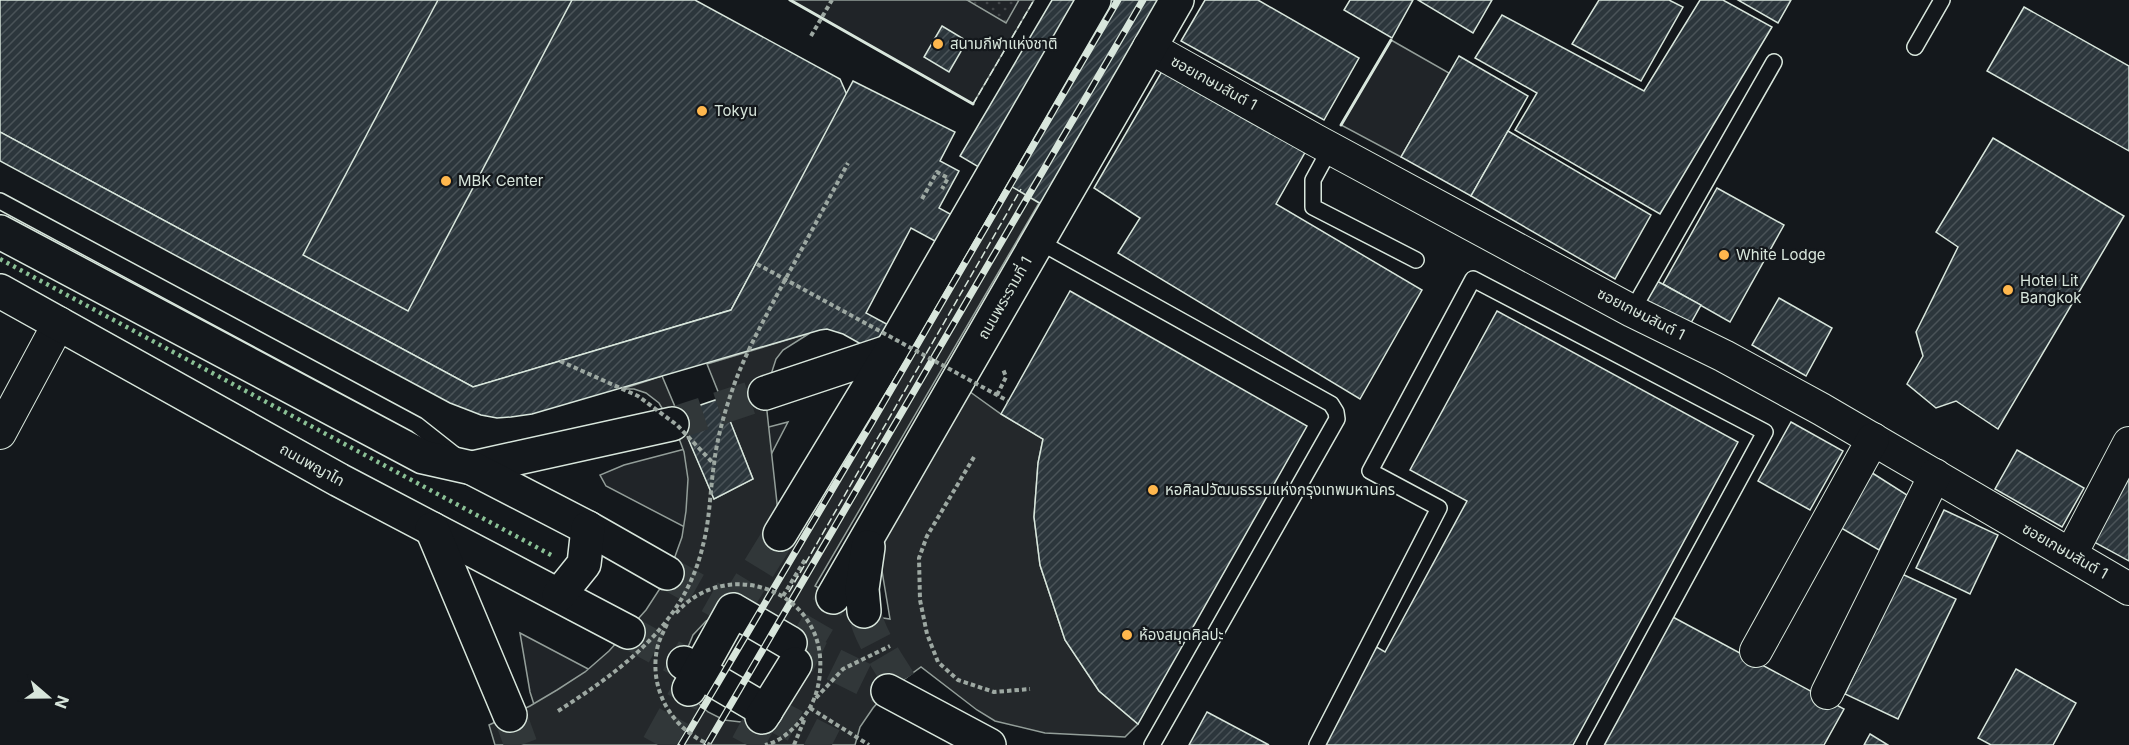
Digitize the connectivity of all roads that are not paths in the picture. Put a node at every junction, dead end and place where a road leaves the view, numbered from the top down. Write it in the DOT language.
graph roads {
  1 [pos="1094,0"];
  2 [pos="1177,0"];
  3 [pos="1942,0"];
  4 [pos="1149,47"];
  5 [pos="1914,47"];
  6 [pos="1774,62"];
  7 [pos="1331,147"];
  8 [pos="0,201"];
  9 [pos="0,232"];
  10 [pos="1038,241"];
  11 [pos="1416,260"];
  12 [pos="0,291"];
  13 [pos="1632,310"];
  14 [pos="59,323"];
  15 [pos="891,351"];
  16 [pos="765,393"];
  17 [pos="672,424"];
  18 [pos="0,433"];
  19 [pos="1873,439"];
  20 [pos="2129,443"];
  21 [pos="472,468"];
  22 [pos="1935,475"];
  23 [pos="874,525"];
  24 [pos="588,528"];
  25 [pos="432,529"];
  26 [pos="780,534"];
  27 [pos="2071,554"];
  28 [pos="667,573"];
  29 [pos="2129,589"];
  30 [pos="559,595"];
  31 [pos="833,597"];
  32 [pos="864,611"];
  33 [pos="628,632"];
  34 [pos="1756,651"];
  35 [pos="900,692"];
  36 [pos="1827,693"];
  37 [pos="510,715"];
  38 [pos="764,724"];
  39 [pos="989,745"];
  40 [pos="1152,745"];
  41 [pos="1317,745"];
  42 [pos="1595,745"];
  1 -- 15 [label="main road"];
  2 -- 4 [label="main road, ถนนพระรามที่ 1"];
  3 -- 5 [label="lane"];
  4 -- 7 [label="street, ซอยเกษมสันต์ 1"];
  4 -- 10 [label="main road, ถนนพระรามที่ 1"];
  6 -- 13 [label="lane"];
  7 -- 11 [label="lane"];
  7 -- 13 [label="street, ซอยเกษมสันต์ 1"];
  8 -- 21 [label="lane"];
  9 -- 21 [label="main road"];
  10 -- 23 [label="main road, ถนนพระรามที่ 1"];
  10 -- 40 [label="lane"];
  12 -- 14 [label="main road, ถนนพญาไท"];
  13 -- 19 [label="street, ซอยเกษมสันต์ 1"];
  14 -- 18 [label="street"];
  14 -- 25 [label="main road, ถนนพญาไท"];
  15 -- 16 [label="main road"];
  15 -- 26 [label="main road"];
  17 -- 21 [label="main road"];
  19 -- 22 [label="street, ซอยเกษมสันต์ 1"];
  19 -- 34 [label="street"];
  20 -- 27 [label="street"];
  21 -- 24 [label="main road"];
  22 -- 27 [label="street, ซอยเกษมสันต์ 1"];
  22 -- 36 [label="street"];
  23 -- 31 [label="main road, ถนนพระรามที่ 1"];
  23 -- 32 [label="main road"];
  24 -- 28 [label="main road"];
  24 -- 30 [label="main road"];
  25 -- 30 [label="main road, ถนนพญาไท"];
  25 -- 37 [label="main road"];
  27 -- 29 [label="street, ซอยเกษมสันต์ 1"];
  30 -- 33 [label="main road, ถนนพญาไท"];
  35 -- 39 [label="main road"];
  38 -- 38 [label="main road"];
  41 -- 42 [label="lane"];
}
